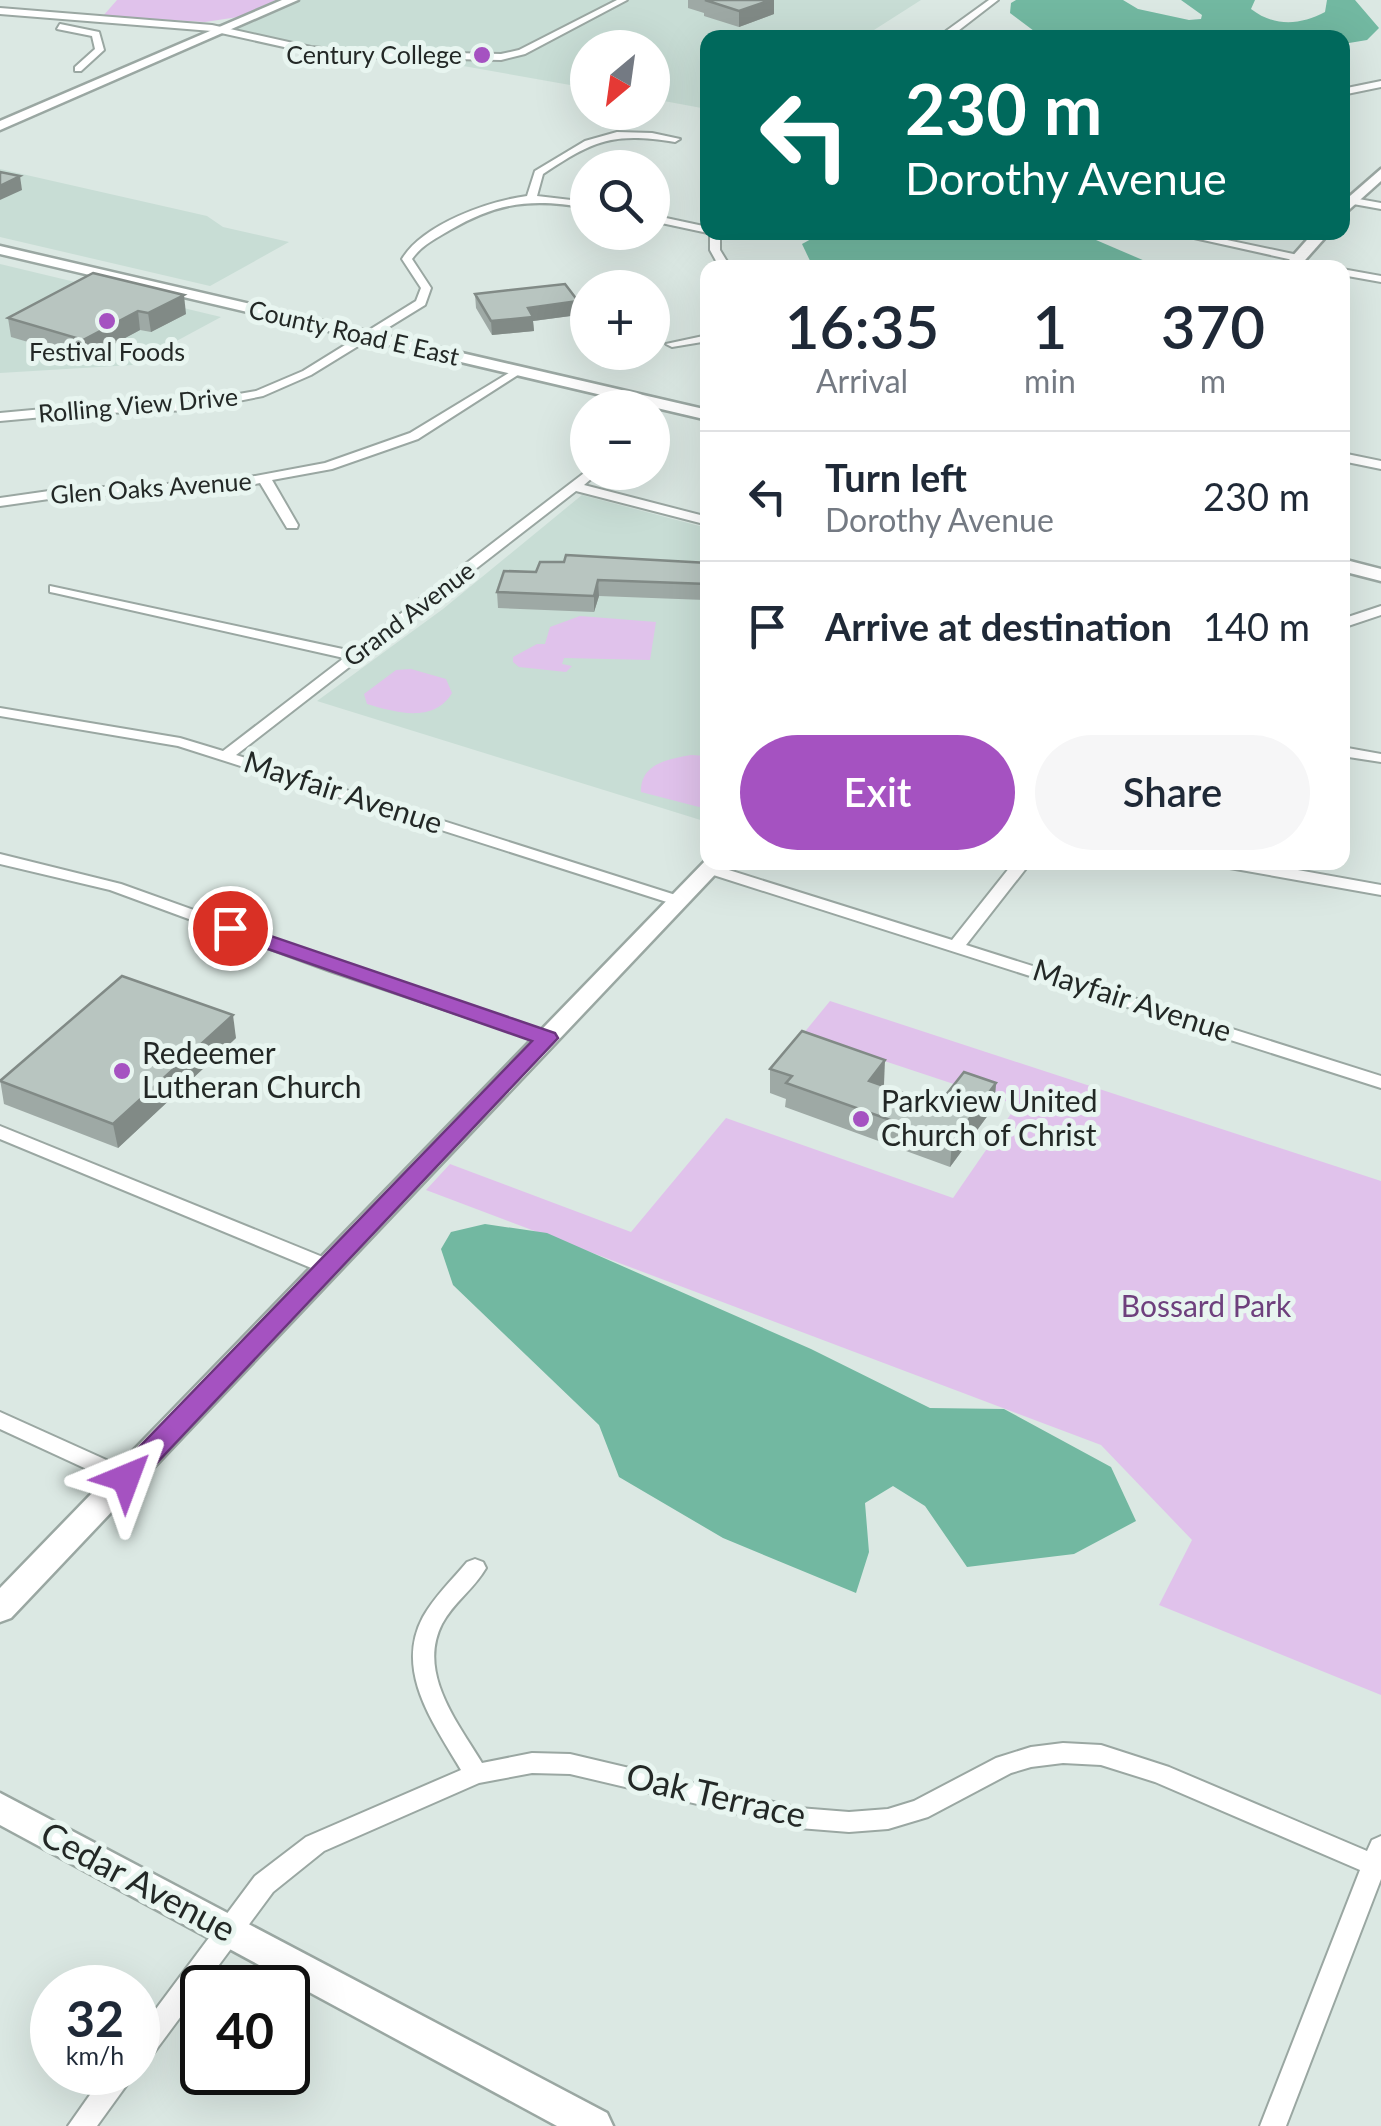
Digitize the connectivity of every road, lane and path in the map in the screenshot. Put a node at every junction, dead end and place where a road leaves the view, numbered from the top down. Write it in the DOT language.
graph roads {
  1 [pos="276,0"];
  2 [pos="292,0"];
  3 [pos="623,0"];
  4 [pos="994,0"];
  5 [pos="3,13"];
  6 [pos="1,24"];
  7 [pos="218,28"];
  8 [pos="950,30"];
  9 [pos="78,70"];
  10 [pos="1381,84"];
  11 [pos="1350,90"];
  12 [pos="0,118"];
  13 [pos="0,126"];
  14 [pos="675,139"];
  15 [pos="1381,172"];
  16 [pos="532,197"];
  17 [pos="1350,200"];
  18 [pos="570,202"];
  19 [pos="1350,204"];
  20 [pos="1381,206"];
  21 [pos="670,222"];
  22 [pos="700,228"];
  23 [pos="1203,240"];
  24 [pos="1316,240"];
  25 [pos="0,250"];
  26 [pos="1282,260"];
  27 [pos="1297,260"];
  28 [pos="1350,273"];
  29 [pos="1381,279"];
  30 [pos="367,336"];
  31 [pos="700,339"];
  32 [pos="672,344"];
  33 [pos="517,371"];
  34 [pos="590,390"];
  35 [pos="670,409"];
  36 [pos="700,415"];
  37 [pos="0,418"];
  38 [pos="1350,459"];
  39 [pos="1381,465"];
  40 [pos="265,480"];
  41 [pos="571,490"];
  42 [pos="587,490"];
  43 [pos="0,502"];
  44 [pos="700,518"];
  45 [pos="292,525"];
  46 [pos="1350,568"];
  47 [pos="1381,574"];
  48 [pos="55,590"];
  49 [pos="1381,610"];
  50 [pos="1350,621"];
  51 [pos="355,656"];
  52 [pos="0,712"];
  53 [pos="1350,752"];
  54 [pos="225,756"];
  55 [pos="1381,758"];
  56 [pos="0,860"];
  57 [pos="709,870"];
  58 [pos="725,870"];
  59 [pos="1017,870"];
  60 [pos="1269,870"];
  61 [pos="1381,890"];
  62 [pos="679,901"];
  63 [pos="957,945"];
  64 [pos="547,1038"];
  65 [pos="1381,1082"];
  66 [pos="0,1132"];
  67 [pos="328,1267"];
  68 [pos="0,1420"];
  69 [pos="126,1478"];
  70 [pos="475,1568"];
  71 [pos="0,1609"];
  72 [pos="476,1774"];
  73 [pos="0,1808"];
  74 [pos="1379,1860"];
  75 [pos="230,1931"];
  76 [pos="160,2024"];
  77 [pos="105,2095"];
  78 [pos="81,2126"];
  79 [pos="594,2126"];
  80 [pos="1273,2126"];
  1 -- 7 [label="main road"];
  2 -- 7 [label="main road"];
  3 -- 7 [label="street"];
  4 -- 8 [label="street"];
  5 -- 7 [label="street"];
  6 -- 9 [label="street"];
  7 -- 12 [label="main road"];
  7 -- 13 [label="main road"];
  10 -- 11 [label="street"];
  14 -- 16 [label="street"];
  15 -- 17 [label="main road"];
  16 -- 18 [label="street, Rolling View Drive"];
  16 -- 30 [label="street, Rolling View Drive"];
  19 -- 20 [label="street"];
  21 -- 22 [label="street"];
  23 -- 26 [label="street"];
  24 -- 27 [label="main road"];
  25 -- 30 [label="main road, County Road E East"];
  28 -- 29 [label="street"];
  30 -- 33 [label="main road, County Road E East"];
  30 -- 37 [label="street, Rolling View Drive"];
  31 -- 32 [label="street"];
  33 -- 34 [label="main road, County Road E East"];
  33 -- 40 [label="street, Glen Oaks Avenue"];
  35 -- 36 [label="main road, County Road E East"];
  38 -- 39 [label="street"];
  40 -- 43 [label="street, Glen Oaks Avenue"];
  40 -- 45 [label="street"];
  41 -- 51 [label="street, Grand Avenue"];
  42 -- 44 [label="street"];
  46 -- 47 [label="main road"];
  48 -- 51 [label="street"];
  49 -- 50 [label="street"];
  51 -- 54 [label="street, Grand Avenue"];
  52 -- 54 [label="street, Mayfair Avenue"];
  53 -- 55 [label="street"];
  54 -- 62 [label="street, Mayfair Avenue"];
  56 -- 64 [label="street"];
  57 -- 62 [label="main road"];
  58 -- 63 [label="street, Mayfair Avenue"];
  59 -- 63 [label="street"];
  60 -- 61 [label="street"];
  62 -- 64 [label="main road"];
  63 -- 65 [label="street, Mayfair Avenue"];
  64 -- 67 [label="main road"];
  66 -- 67 [label="street"];
  67 -- 69 [label="main road"];
  68 -- 69 [label="street"];
  69 -- 71 [label="main road"];
  70 -- 72 [label="street"];
  72 -- 74 [label="street, Oak Terrace"];
  72 -- 75 [label="street, Oak Terrace"];
  73 -- 75 [label="main road, Cedar Avenue"];
  74 -- 80 [label="street"];
  75 -- 76 [label="street, Oak Terrace"];
  75 -- 79 [label="main road, Cedar Avenue"];
  77 -- 78 [label="street"];
}
